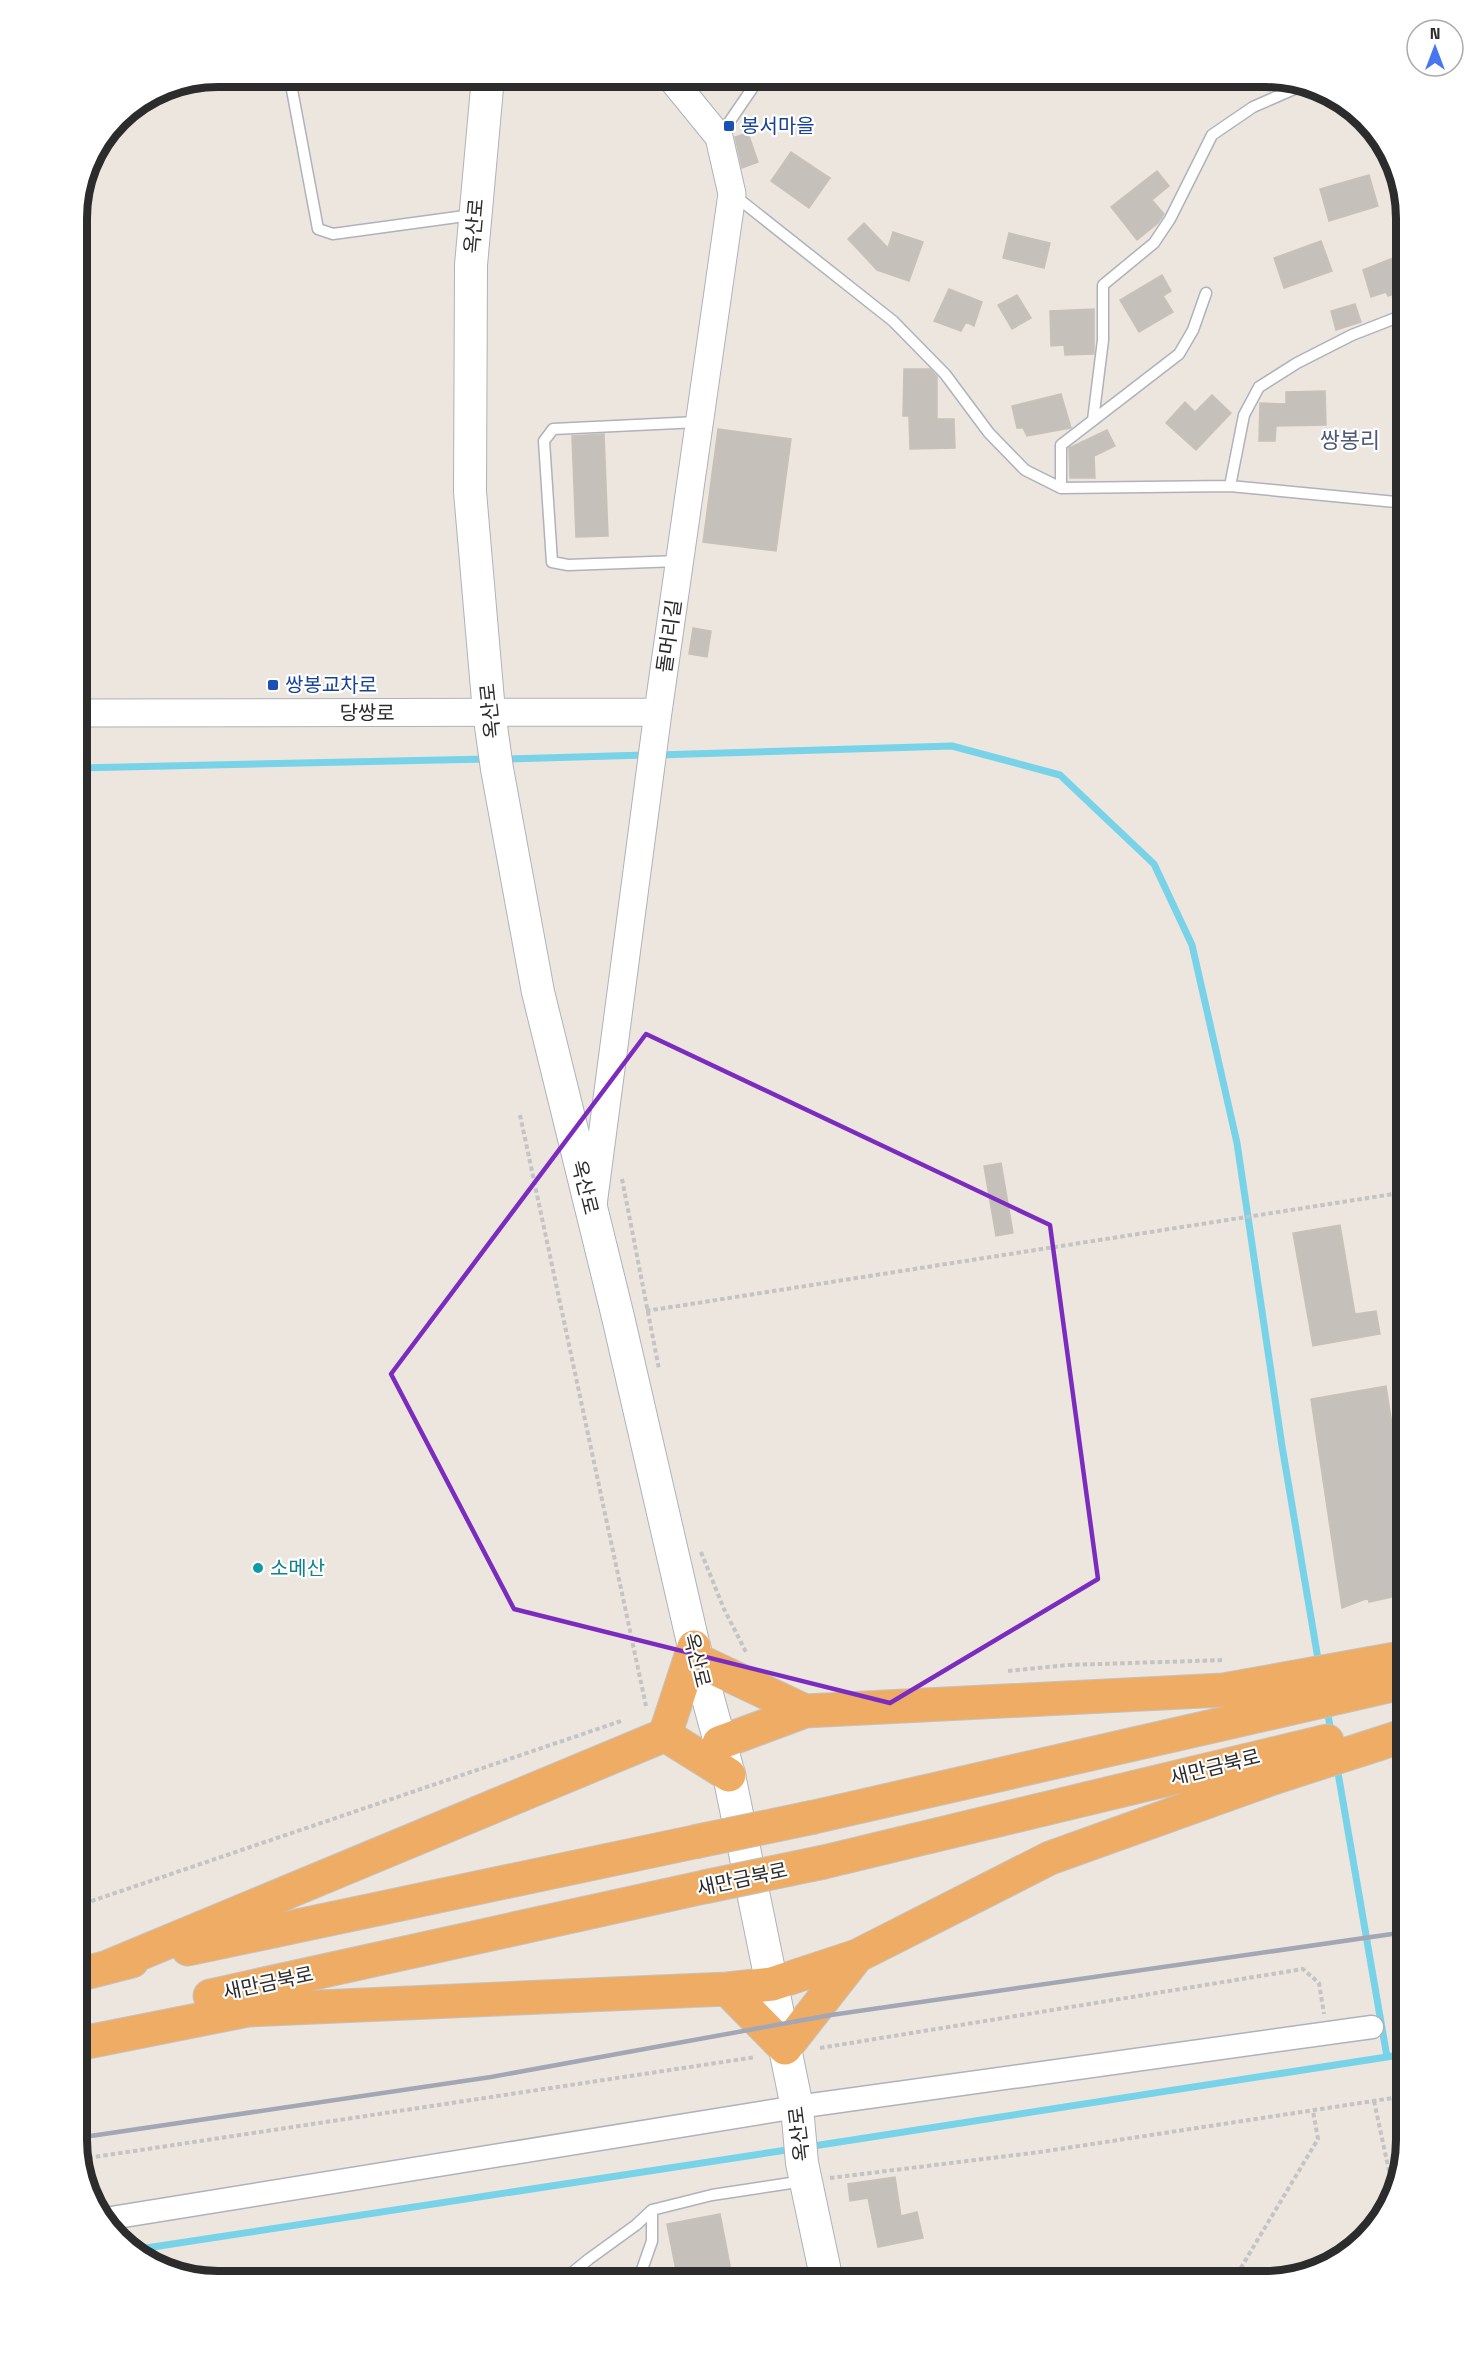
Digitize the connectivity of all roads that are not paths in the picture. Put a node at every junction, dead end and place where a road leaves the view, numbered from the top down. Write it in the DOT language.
graph roads {
  1 [pos="291,87"];
  2 [pos="487,87"];
  3 [pos="677,87"];
  4 [pos="753,87"];
  5 [pos="1292,90"];
  6 [pos="719,137"];
  7 [pos="732,194"];
  8 [pos="476,215"];
  9 [pos="1206,293"];
  10 [pos="1396,319"];
  11 [pos="1093,420"];
  12 [pos="698,422"];
  13 [pos="1230,486"];
  14 [pos="1061,488"];
  15 [pos="1396,501"];
  16 [pos="679,561"];
  17 [pos="658,712"];
  18 [pos="87,713"];
  19 [pos="491,722"];
  20 [pos="591,1214"];
  21 [pos="695,1654"];
  22 [pos="1396,1663"];
  23 [pos="1369,1677"];
  24 [pos="1396,1681"];
  25 [pos="1293,1693"];
  26 [pos="805,1711"];
  27 [pos="1396,1733"];
  28 [pos="659,1737"];
  29 [pos="719,1743"];
  30 [pos="1307,1756"];
  31 [pos="729,1775"];
  32 [pos="857,1956"];
  33 [pos="110,1966"];
  34 [pos="87,1972"];
  35 [pos="772,1984"];
  36 [pos="727,1989"];
  37 [pos="87,2023"];
  38 [pos="1381,2026"];
  39 [pos="87,2042"];
  40 [pos="785,2052"];
  41 [pos="798,2114"];
  42 [pos="804,2172"];
  43 [pos="652,2210"];
  44 [pos="113,2218"];
  45 [pos="574,2271"];
  46 [pos="642,2271"];
  47 [pos="825,2271"];
  1 -- 8 [label="lane"];
  2 -- 8 [label="main road, 옥산로"];
  3 -- 6 [label="street, 돌머리길"];
  4 -- 6 [label="lane"];
  5 -- 11 [label="lane"];
  6 -- 7 [label="street, 돌머리길"];
  7 -- 12 [label="street, 돌머리길"];
  7 -- 14 [label="lane"];
  8 -- 19 [label="main road, 옥산로"];
  9 -- 11 [label="lane"];
  10 -- 13 [label="lane"];
  11 -- 14 [label="lane"];
  12 -- 16 [label="street, 돌머리길"];
  12 -- 16 [label="lane"];
  13 -- 14 [label="lane"];
  13 -- 15 [label="lane"];
  16 -- 17 [label="street, 돌머리길"];
  17 -- 19 [label="street, 당쌍로"];
  17 -- 20 [label="street, 돌머리길"];
  18 -- 19 [label="street, 당쌍로"];
  19 -- 20 [label="main road, 옥산로"];
  20 -- 21 [label="main road, 옥산로"];
  21 -- 26 [label="highway"];
  21 -- 28 [label="highway"];
  21 -- 29 [label="main road, 옥산로"];
  22 -- 23 [label="highway"];
  23 -- 24 [label="highway"];
  23 -- 25 [label="highway"];
  25 -- 26 [label="highway"];
  25 -- 33 [label="highway, 새만금북로, bridge"];
  26 -- 29 [label="highway"];
  27 -- 30 [label="highway"];
  28 -- 31 [label="highway"];
  28 -- 33 [label="highway"];
  29 -- 31 [label="main road, 옥산로"];
  30 -- 32 [label="highway"];
  30 -- 37 [label="highway, 새만금북로, bridge"];
  31 -- 35 [label="main road, 옥산로"];
  32 -- 35 [label="highway"];
  32 -- 40 [label="highway"];
  33 -- 34 [label="highway, 새만금북로"];
  35 -- 36 [label="highway"];
  35 -- 40 [label="main road, 옥산로"];
  36 -- 39 [label="highway"];
  36 -- 40 [label="highway"];
  38 -- 41 [label="street"];
  40 -- 41 [label="main road, 옥산로"];
  41 -- 42 [label="main road, 옥산로"];
  41 -- 44 [label="street"];
  42 -- 43 [label="lane"];
  42 -- 47 [label="main road, 옥산로"];
  43 -- 45 [label="lane"];
  43 -- 46 [label="lane"];
}
